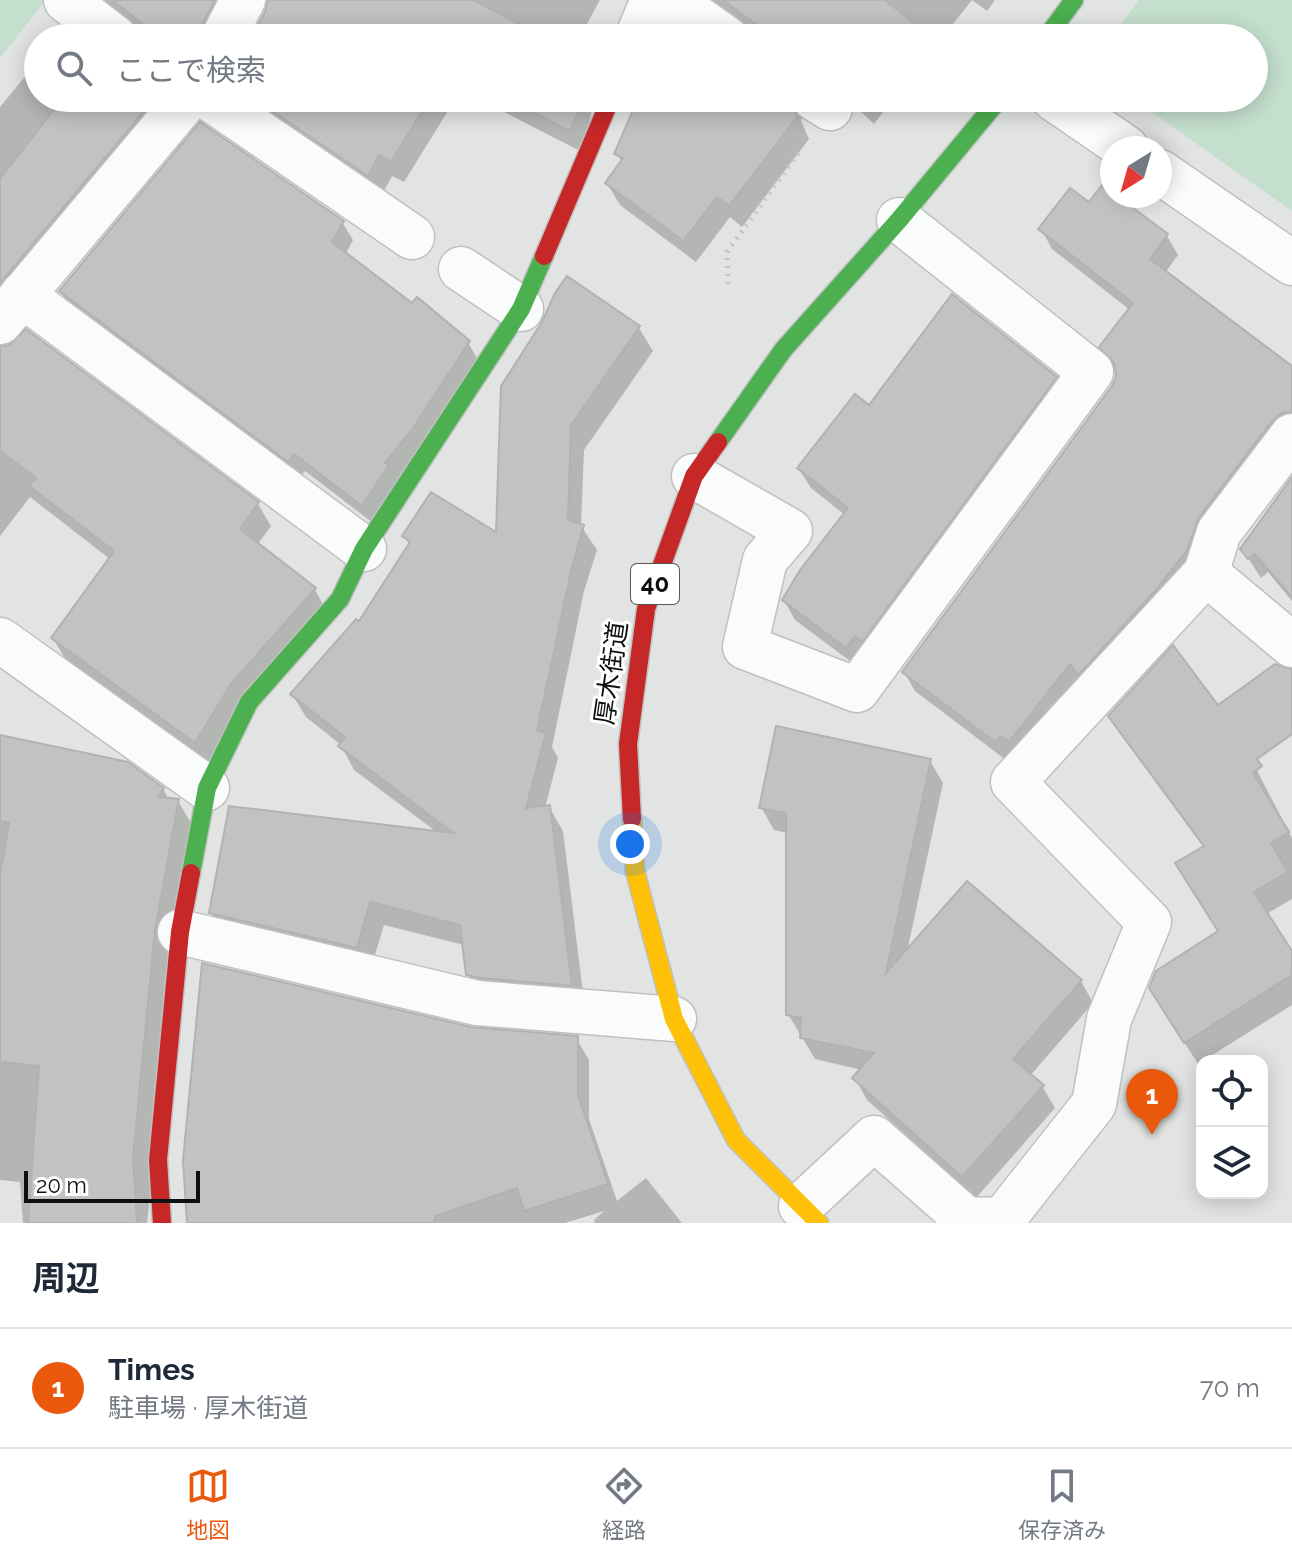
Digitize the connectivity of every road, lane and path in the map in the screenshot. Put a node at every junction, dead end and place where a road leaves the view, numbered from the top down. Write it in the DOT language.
graph roads {
  1 [pos="66,0"];
  2 [pos="243,0"];
  3 [pos="653,0"];
  4 [pos="671,0"];
  5 [pos="1074,0"];
  6 [pos="97,24"];
  7 [pos="230,24"];
  8 [pos="643,24"];
  9 [pos="706,24"];
  10 [pos="1056,24"];
  11 [pos="176,112"];
  12 [pos="229,112"];
  13 [pos="605,112"];
  14 [pos="816,112"];
  15 [pos="988,112"];
  16 [pos="1073,112"];
  17 [pos="1108,136"];
  18 [pos="1172,180"];
  19 [pos="899,220"];
  20 [pos="412,237"];
  21 [pos="1292,263"];
  22 [pos="461,269"];
  23 [pos="728,284"];
  24 [pos="11,308"];
  25 [pos="521,309"];
  26 [pos="1292,436"];
  27 [pos="694,476"];
  28 [pos="364,549"];
  29 [pos="1206,573"];
  30 [pos="0,640"];
  31 [pos="1292,645"];
  32 [pos="207,788"];
  33 [pos="180,932"];
  34 [pos="674,1019"];
  35 [pos="810,1214"];
  36 [pos="162,1223"];
  1 -- 6 [label="street"];
  2 -- 7 [label="street"];
  3 -- 8 [label="street"];
  4 -- 9 [label="street"];
  5 -- 10 [label="main road"];
  11 -- 24 [label="street"];
  12 -- 20 [label="street"];
  13 -- 25 [label="main road"];
  14 -- 23 [label="path"];
  15 -- 19 [label="main road, 厚木街道 / 40"];
  16 -- 17 [label="street"];
  18 -- 21 [label="street"];
  19 -- 27 [label="main road, 厚木街道 / 40"];
  19 -- 27 [label="street"];
  22 -- 25 [label="street"];
  24 -- 28 [label="street"];
  25 -- 28 [label="main road"];
  26 -- 29 [label="street"];
  27 -- 34 [label="main road, 厚木街道 / 40"];
  28 -- 32 [label="main road"];
  29 -- 31 [label="street"];
  29 -- 35 [label="street"];
  30 -- 32 [label="street"];
  32 -- 33 [label="main road"];
  33 -- 34 [label="street"];
  33 -- 36 [label="main road"];
  34 -- 35 [label="main road, 厚木街道 / 40"];
}
